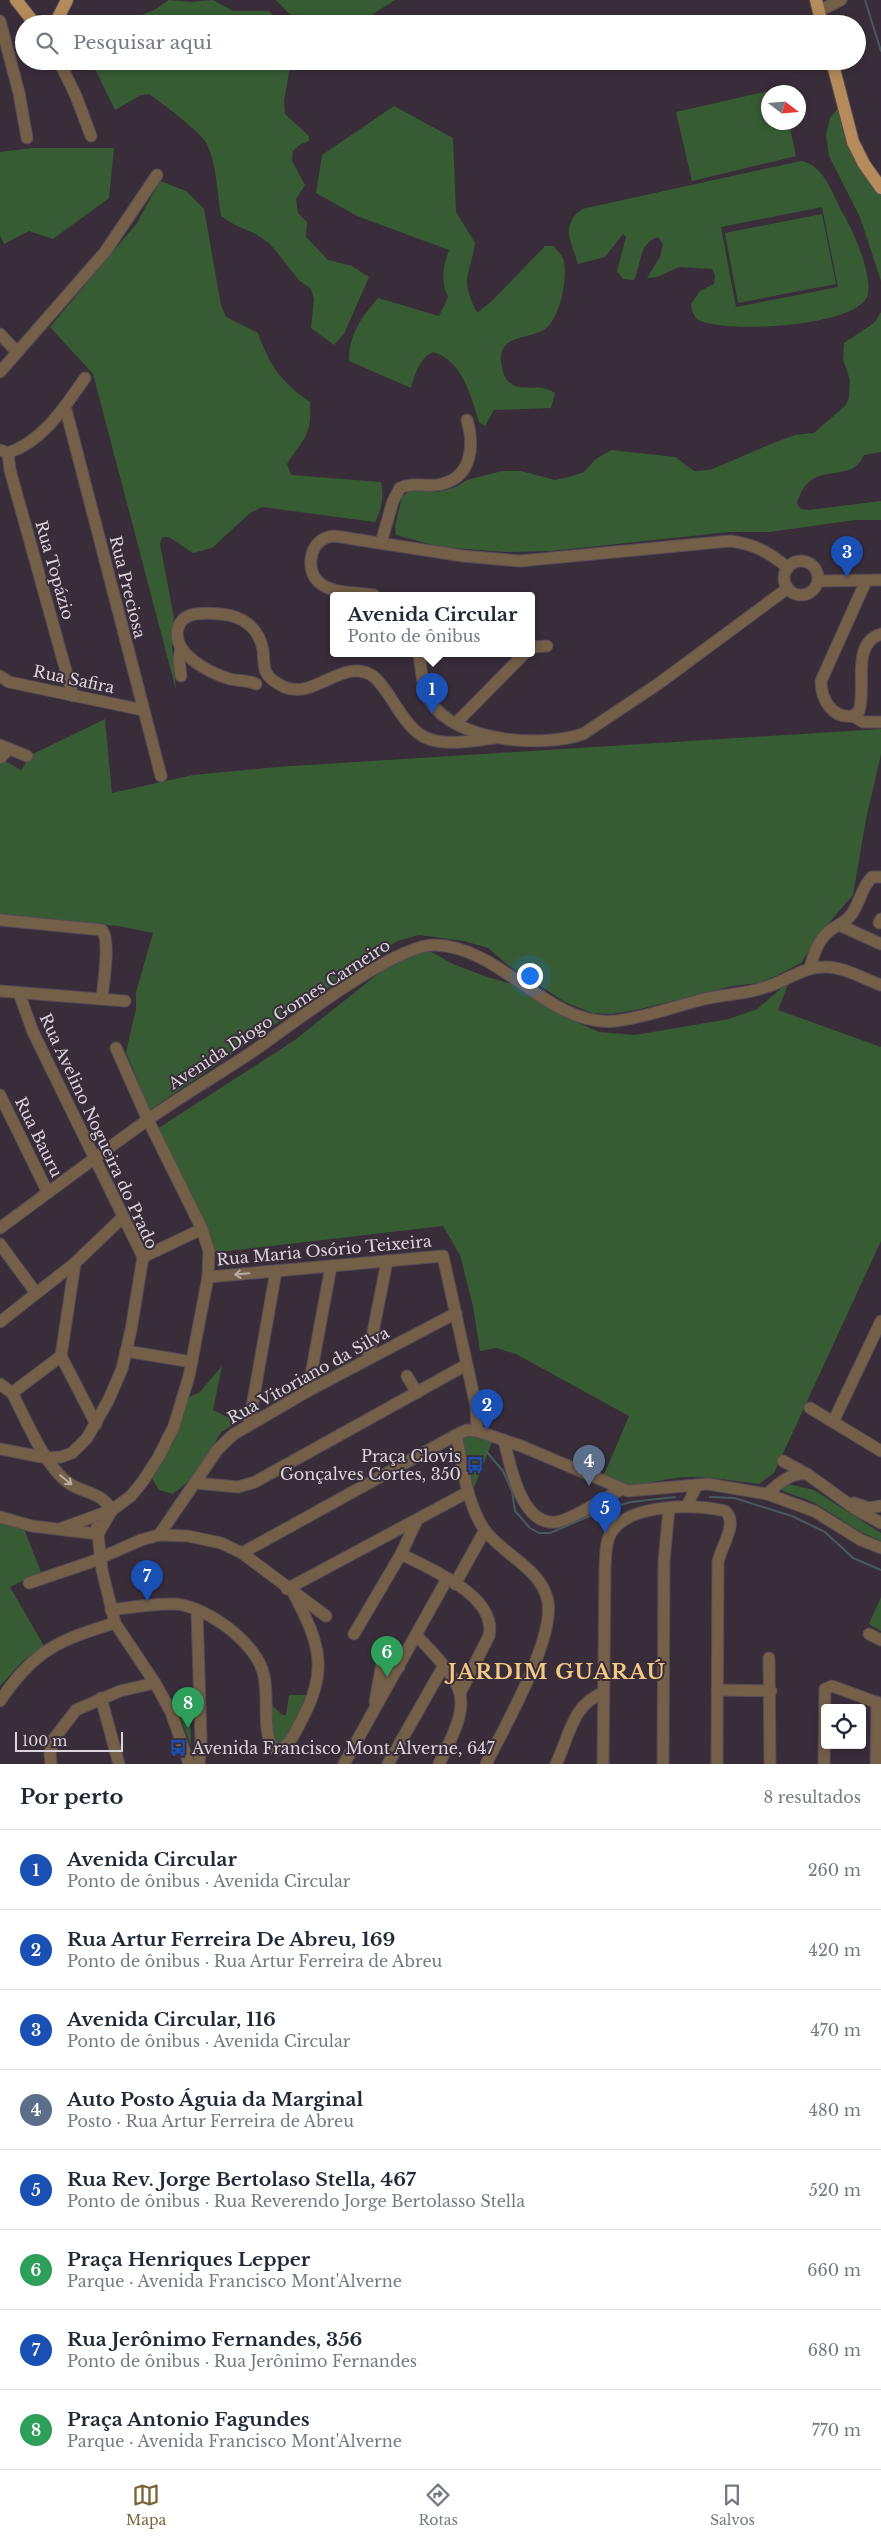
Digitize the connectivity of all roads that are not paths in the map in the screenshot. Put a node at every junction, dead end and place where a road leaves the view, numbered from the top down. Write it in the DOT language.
graph roads {
  1 [pos="16,0"];
  2 [pos="67,0"];
  3 [pos="841,0"];
  4 [pos="818,5"];
  5 [pos="28,15"];
  6 [pos="60,15"];
  7 [pos="0,21"];
  8 [pos="63,70"];
  9 [pos="834,70"];
  10 [pos="91,136"];
  11 [pos="28,138"];
  12 [pos="157,175"];
  13 [pos="881,188"];
  14 [pos="0,334"];
  15 [pos="16,351"];
  16 [pos="0,372"];
  17 [pos="85,378"];
  18 [pos="65,406"];
  19 [pos="467,420"];
  20 [pos="4,452"];
  21 [pos="5,470"];
  22 [pos="381,542"];
  23 [pos="788,568"];
  24 [pos="881,580"];
  25 [pos="818,581"];
  26 [pos="866,581"];
  27 [pos="788,588"];
  28 [pos="355,592"];
  29 [pos="881,634"];
  30 [pos="547,646"];
  31 [pos="181,647"];
  32 [pos="535,647"];
  33 [pos="420,657"];
  34 [pos="520,657"];
  35 [pos="0,676"];
  36 [pos="181,676"];
  37 [pos="256,684"];
  38 [pos="73,696"];
  39 [pos="143,710"];
  40 [pos="853,716"];
  41 [pos="881,722"];
  42 [pos="456,723"];
  43 [pos="496,738"];
  44 [pos="5,747"];
  45 [pos="27,756"];
  46 [pos="0,758"];
  47 [pos="161,776"];
  48 [pos="881,877"];
  49 [pos="0,920"];
  50 [pos="839,925"];
  51 [pos="881,944"];
  52 [pos="810,969"];
  53 [pos="881,985"];
  54 [pos="0,991"];
  55 [pos="19,993"];
  56 [pos="102,999"];
  57 [pos="126,1001"];
  58 [pos="116,1048"];
  59 [pos="0,1094"];
  60 [pos="148,1120"];
  61 [pos="96,1158"];
  62 [pos="48,1193"];
  63 [pos="123,1217"];
  64 [pos="0,1228"];
  65 [pos="202,1229"];
  66 [pos="0,1244"];
  67 [pos="143,1257"];
  68 [pos="386,1261"];
  69 [pos="75,1263"];
  70 [pos="331,1266"];
  71 [pos="276,1271"];
  72 [pos="208,1277"];
  73 [pos="36,1293"];
  74 [pos="456,1313"];
  75 [pos="881,1321"];
  76 [pos="0,1322"];
  77 [pos="126,1351"];
  78 [pos="61,1356"];
  79 [pos="368,1358"];
  80 [pos="192,1362"];
  81 [pos="466,1365"];
  82 [pos="407,1376"];
  83 [pos="0,1384"];
  84 [pos="308,1391"];
  85 [pos="12,1393"];
  86 [pos="417,1393"];
  87 [pos="810,1408"];
  88 [pos="834,1422"];
  89 [pos="96,1424"];
  90 [pos="249,1424"];
  91 [pos="476,1431"];
  92 [pos="456,1434"];
  93 [pos="504,1440"];
  94 [pos="0,1449"];
  95 [pos="881,1451"];
  96 [pos="47,1458"];
  97 [pos="783,1461"];
  98 [pos="807,1474"];
  99 [pos="196,1483"];
  100 [pos="622,1489"];
  101 [pos="468,1492"];
  102 [pos="767,1494"];
  103 [pos="692,1496"];
  104 [pos="845,1500"];
  105 [pos="881,1506"];
  106 [pos="669,1508"];
  107 [pos="107,1512"];
  108 [pos="0,1517"];
  109 [pos="417,1520"];
  110 [pos="881,1523"];
  111 [pos="60,1529"];
  112 [pos="485,1530"];
  113 [pos="98,1534"];
  114 [pos="159,1536"];
  115 [pos="881,1548"];
  116 [pos="242,1553"];
  117 [pos="401,1554"];
  118 [pos="100,1558"];
  119 [pos="451,1581"];
  120 [pos="29,1583"];
  121 [pos="291,1592"];
  122 [pos="112,1610"];
  123 [pos="197,1610"];
  124 [pos="326,1616"];
  125 [pos="115,1623"];
  126 [pos="354,1634"];
  127 [pos="869,1634"];
  128 [pos="416,1635"];
  129 [pos="881,1640"];
  130 [pos="769,1663"];
  131 [pos="399,1667"];
  132 [pos="443,1667"];
  133 [pos="155,1683"];
  134 [pos="717,1690"];
  135 [pos="770,1691"];
  136 [pos="460,1693"];
  137 [pos="603,1693"];
  138 [pos="101,1698"];
  139 [pos="0,1701"];
  140 [pos="879,1703"];
  141 [pos="373,1713"];
  142 [pos="51,1764"];
  143 [pos="119,1764"];
  144 [pos="189,1764"];
  145 [pos="199,1764"];
  146 [pos="344,1764"];
  147 [pos="388,1764"];
  148 [pos="439,1764"];
  149 [pos="486,1764"];
  150 [pos="556,1764"];
  151 [pos="603,1764"];
  152 [pos="663,1764"];
  153 [pos="717,1764"];
  154 [pos="770,1764"];
  155 [pos="824,1764"];
  156 [pos="876,1764"];
  1 -- 5 [label="main road"];
  2 -- 6 [label="main road"];
  3 -- 4 [label="street"];
  7 -- 11 [label="street"];
  8 -- 10 [label="street"];
  9 -- 13 [label="main road"];
  12 -- 15 [label="street"];
  14 -- 15 [label="street"];
  15 -- 16 [label="street"];
  17 -- 18 [label="street"];
  18 -- 20 [label="street"];
  18 -- 39 [label="street, Rua Preciosa"];
  19 -- 22 [label="street"];
  20 -- 21 [label="street, Rua Topázio"];
  21 -- 38 [label="street, Rua Topázio"];
  22 -- 23 [label="street"];
  22 -- 28 [label="street"];
  23 -- 25 [label="street"];
  23 -- 27 [label="street"];
  24 -- 26 [label="street"];
  25 -- 26 [label="street"];
  25 -- 27 [label="street"];
  26 -- 40 [label="street"];
  27 -- 43 [label="street"];
  29 -- 40 [label="street"];
  30 -- 32 [label="street"];
  31 -- 36 [label="street"];
  31 -- 37 [label="street"];
  31 -- 43 [label="street"];
  33 -- 42 [label="street"];
  34 -- 42 [label="street"];
  35 -- 38 [label="street, Rua Safira"];
  38 -- 39 [label="street, Rua Safira"];
  39 -- 47 [label="street, Rua Preciosa"];
  40 -- 41 [label="street"];
  42 -- 43 [label="street"];
  44 -- 45 [label="street"];
  44 -- 46 [label="street"];
  48 -- 50 [label="street"];
  49 -- 56 [label="street"];
  50 -- 51 [label="street"];
  50 -- 52 [label="street"];
  52 -- 53 [label="street, Avenida Diogo Gomes Carneiro"];
  52 -- 60 [label="street, Avenida Diogo Gomes Carneiro"];
  54 -- 55 [label="street"];
  55 -- 56 [label="street"];
  55 -- 61 [label="street, Rua Avelino Nogueira do Prado"];
  56 -- 57 [label="street"];
  58 -- 60 [label="street"];
  59 -- 62 [label="street, Rua Bauru"];
  60 -- 61 [label="street, Avenida Diogo Gomes Carneiro"];
  60 -- 65 [label="street"];
  61 -- 62 [label="street, Avenida Diogo Gomes Carneiro"];
  61 -- 63 [label="street, Rua Avelino Nogueira do Prado"];
  62 -- 64 [label="street, Avenida Diogo Gomes Carneiro"];
  63 -- 67 [label="street, Rua Avelino Nogueira do Prado"];
  63 -- 69 [label="street"];
  65 -- 67 [label="street"];
  65 -- 72 [label="street"];
  66 -- 73 [label="street"];
  67 -- 77 [label="street, Rua Avelino Nogueira do Prado"];
  68 -- 70 [label="street, Rua Maria Osório Teixeira"];
  68 -- 74 [label="street, Rua Maria Osório Teixeira"];
  68 -- 79 [label="street"];
  69 -- 73 [label="street"];
  69 -- 78 [label="street"];
  70 -- 71 [label="street, Rua Maria Osório Teixeira"];
  70 -- 84 [label="street"];
  71 -- 72 [label="street, Rua Maria Osório Teixeira, one-way"];
  71 -- 90 [label="street"];
  72 -- 80 [label="street"];
  73 -- 76 [label="street"];
  74 -- 79 [label="street, Rua Vitoriano da Silva"];
  74 -- 81 [label="street, Rua Maria Osório Teixeira"];
  75 -- 88 [label="street"];
  77 -- 80 [label="street"];
  77 -- 89 [label="street, Rua Avelino Nogueira do Prado"];
  78 -- 85 [label="street"];
  78 -- 89 [label="street"];
  79 -- 84 [label="street, Rua Vitoriano da Silva"];
  80 -- 107 [label="street"];
  81 -- 86 [label="street"];
  81 -- 91 [label="street, Rua Maria Osório Teixeira"];
  82 -- 86 [label="street"];
  83 -- 85 [label="street"];
  84 -- 90 [label="street, Rua Vitoriano da Silva"];
  85 -- 96 [label="street"];
  86 -- 99 [label="street"];
  87 -- 88 [label="street"];
  88 -- 95 [label="street"];
  89 -- 96 [label="street, Rua Avelino Nogueira do Prado"];
  90 -- 99 [label="street, Rua Vitoriano da Silva"];
  91 -- 92 [label="street"];
  91 -- 93 [label="street"];
  92 -- 101 [label="street"];
  92 -- 116 [label="street"];
  93 -- 100 [label="street"];
  93 -- 100 [label="street"];
  94 -- 96 [label="street"];
  96 -- 107 [label="street, one-way"];
  97 -- 98 [label="street"];
  98 -- 102 [label="street"];
  98 -- 104 [label="street"];
  99 -- 114 [label="street, Rua Vitoriano da Silva"];
  100 -- 103 [label="street"];
  101 -- 109 [label="street"];
  101 -- 112 [label="street"];
  102 -- 103 [label="street"];
  102 -- 115 [label="street"];
  103 -- 106 [label="street"];
  103 -- 134 [label="street"];
  104 -- 105 [label="street"];
  104 -- 110 [label="street"];
  106 -- 137 [label="street"];
  106 -- 152 [label="street"];
  107 -- 111 [label="street"];
  107 -- 113 [label="street"];
  108 -- 111 [label="street"];
  109 -- 117 [label="street"];
  109 -- 121 [label="street"];
  111 -- 113 [label="street"];
  112 -- 119 [label="street"];
  112 -- 149 [label="street"];
  113 -- 118 [label="street"];
  114 -- 116 [label="street"];
  114 -- 118 [label="street"];
  116 -- 121 [label="street"];
  117 -- 119 [label="street"];
  117 -- 126 [label="street"];
  118 -- 120 [label="street"];
  118 -- 122 [label="street"];
  119 -- 128 [label="street"];
  119 -- 136 [label="street"];
  121 -- 123 [label="street"];
  121 -- 124 [label="street"];
  122 -- 123 [label="street"];
  122 -- 125 [label="street"];
  123 -- 145 [label="street"];
  125 -- 133 [label="street"];
  125 -- 139 [label="street"];
  127 -- 129 [label="street"];
  128 -- 131 [label="street"];
  128 -- 132 [label="street"];
  130 -- 135 [label="street"];
  131 -- 141 [label="street"];
  131 -- 141 [label="street"];
  132 -- 136 [label="street"];
  132 -- 147 [label="street"];
  133 -- 138 [label="street"];
  133 -- 144 [label="street"];
  134 -- 135 [label="street"];
  134 -- 153 [label="street"];
  135 -- 154 [label="street"];
  136 -- 148 [label="street"];
  137 -- 150 [label="street"];
  137 -- 151 [label="street"];
  138 -- 142 [label="street"];
  138 -- 143 [label="street"];
  140 -- 155 [label="street"];
  140 -- 156 [label="street"];
  141 -- 146 [label="street"];
}
